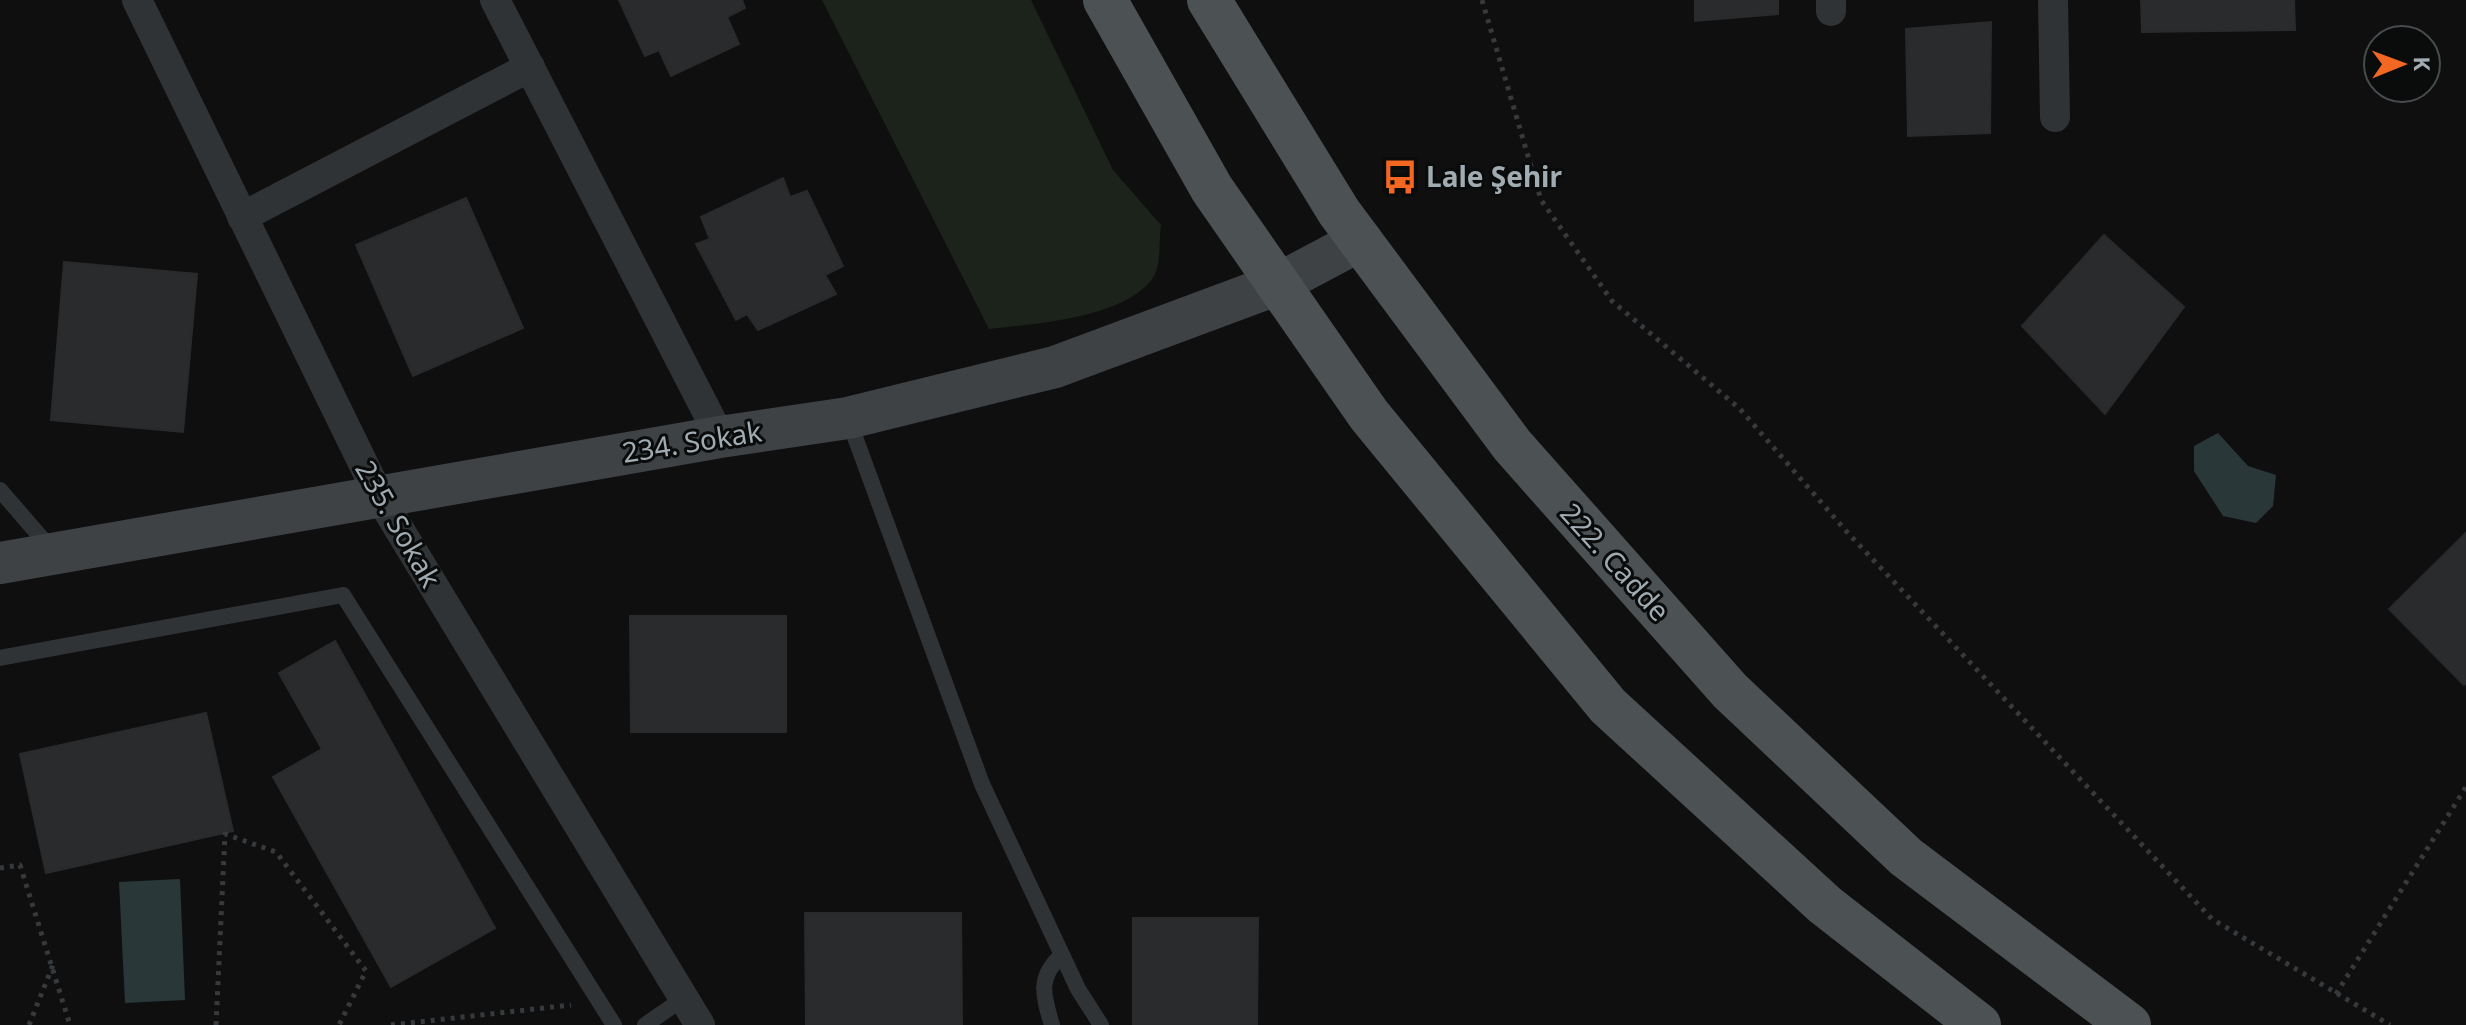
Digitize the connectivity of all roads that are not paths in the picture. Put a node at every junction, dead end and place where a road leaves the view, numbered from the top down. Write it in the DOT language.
graph roads {
  1 [pos="137,0"];
  2 [pos="495,0"];
  3 [pos="1105,0"];
  4 [pos="1209,0"];
  5 [pos="2053,0"];
  6 [pos="530,67"];
  7 [pos="2055,117"];
  8 [pos="242,217"];
  9 [pos="1361,240"];
  10 [pos="1278,284"];
  11 [pos="848,418"];
  12 [pos="720,437"];
  13 [pos="0,490"];
  14 [pos="379,496"];
  15 [pos="55,553"];
  16 [pos="0,563"];
  17 [pos="0,658"];
  18 [pos="1062,955"];
  19 [pos="684,998"];
  20 [pos="614,1025"];
  21 [pos="645,1025"];
  22 [pos="700,1025"];
  23 [pos="1052,1025"];
  24 [pos="1101,1025"];
  25 [pos="1979,1025"];
  26 [pos="2129,1025"];
  1 -- 8 [label="street, 235. Sokak"];
  2 -- 6 [label="street"];
  3 -- 10 [label="main road"];
  4 -- 9 [label="main road, 222. Cadde"];
  5 -- 7 [label="street"];
  6 -- 8 [label="street"];
  6 -- 12 [label="street"];
  8 -- 14 [label="street, 235. Sokak"];
  9 -- 10 [label="street, 234. Sokak"];
  9 -- 26 [label="main road, 222. Cadde"];
  10 -- 11 [label="street, 234. Sokak"];
  10 -- 25 [label="main road"];
  11 -- 12 [label="street, 234. Sokak"];
  11 -- 18 [label="lane"];
  12 -- 14 [label="street, 234. Sokak"];
  13 -- 15 [label="lane"];
  14 -- 15 [label="street, 234. Sokak"];
  14 -- 19 [label="street, 235. Sokak"];
  15 -- 16 [label="street, 234. Sokak"];
  17 -- 20 [label="lane"];
  18 -- 23 [label="lane"];
  18 -- 24 [label="lane"];
  19 -- 21 [label="lane"];
  19 -- 22 [label="street, 235. Sokak"];
}
